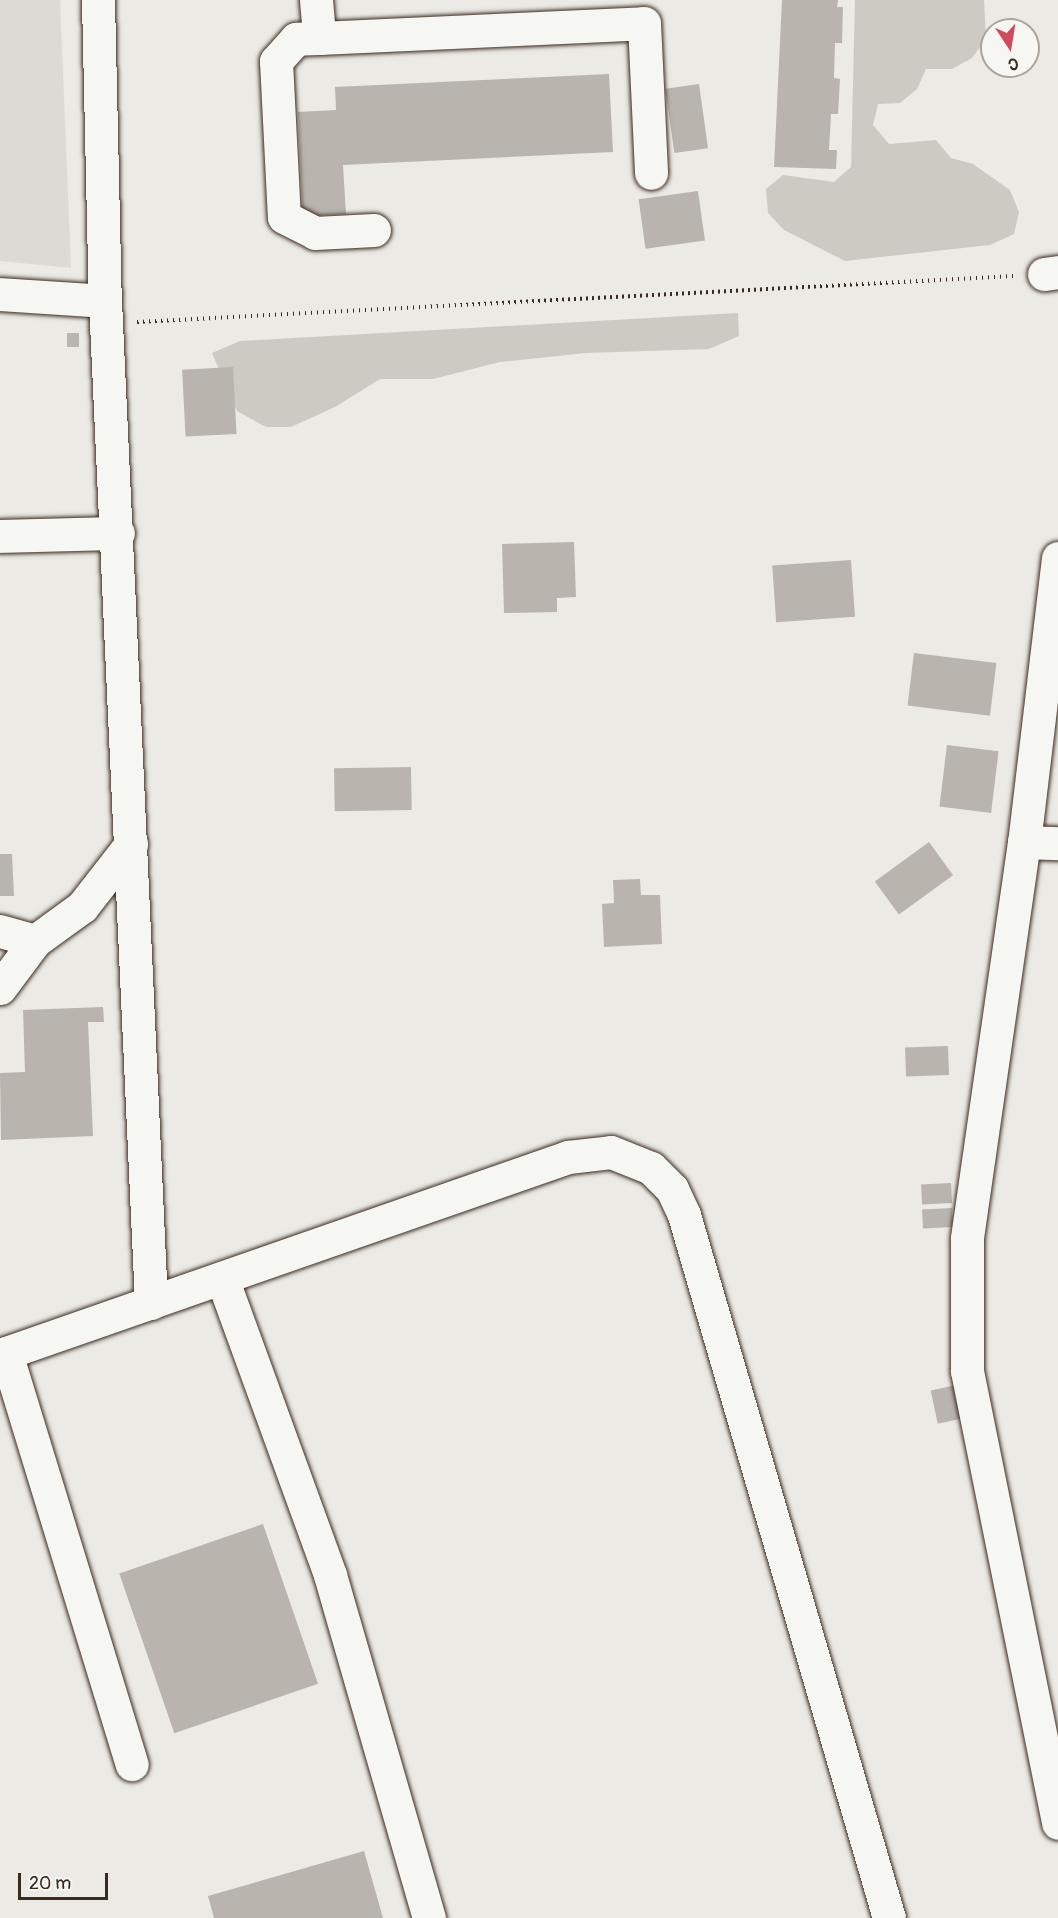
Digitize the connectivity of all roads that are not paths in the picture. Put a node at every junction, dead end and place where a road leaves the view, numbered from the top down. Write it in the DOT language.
graph roads {
  1 [pos="98,0"];
  2 [pos="316,0"];
  3 [pos="319,38"];
  4 [pos="651,173"];
  5 [pos="374,230"];
  6 [pos="0,294"];
  7 [pos="105,312"];
  8 [pos="118,533"];
  9 [pos="0,536"];
  10 [pos="1058,558"];
  11 [pos="1024,842"];
  12 [pos="1058,843"];
  13 [pos="131,844"];
  14 [pos="0,931"];
  15 [pos="35,942"];
  16 [pos="0,988"];
  17 [pos="222,1278"];
  18 [pos="151,1303"];
  19 [pos="3,1354"];
  20 [pos="132,1764"];
  21 [pos="1058,1823"];
  22 [pos="429,1918"];
  23 [pos="889,1918"];
  1 -- 7 [label="street"];
  2 -- 3 [label="street"];
  3 -- 4 [label="street"];
  3 -- 5 [label="street"];
  6 -- 7 [label="street"];
  7 -- 8 [label="street"];
  8 -- 9 [label="street"];
  8 -- 13 [label="street"];
  10 -- 11 [label="street"];
  11 -- 12 [label="street"];
  11 -- 21 [label="street"];
  13 -- 15 [label="street"];
  13 -- 18 [label="street"];
  14 -- 15 [label="street"];
  15 -- 16 [label="street"];
  17 -- 18 [label="street"];
  17 -- 22 [label="street"];
  17 -- 23 [label="street"];
  18 -- 19 [label="street"];
  19 -- 20 [label="street"];
}
